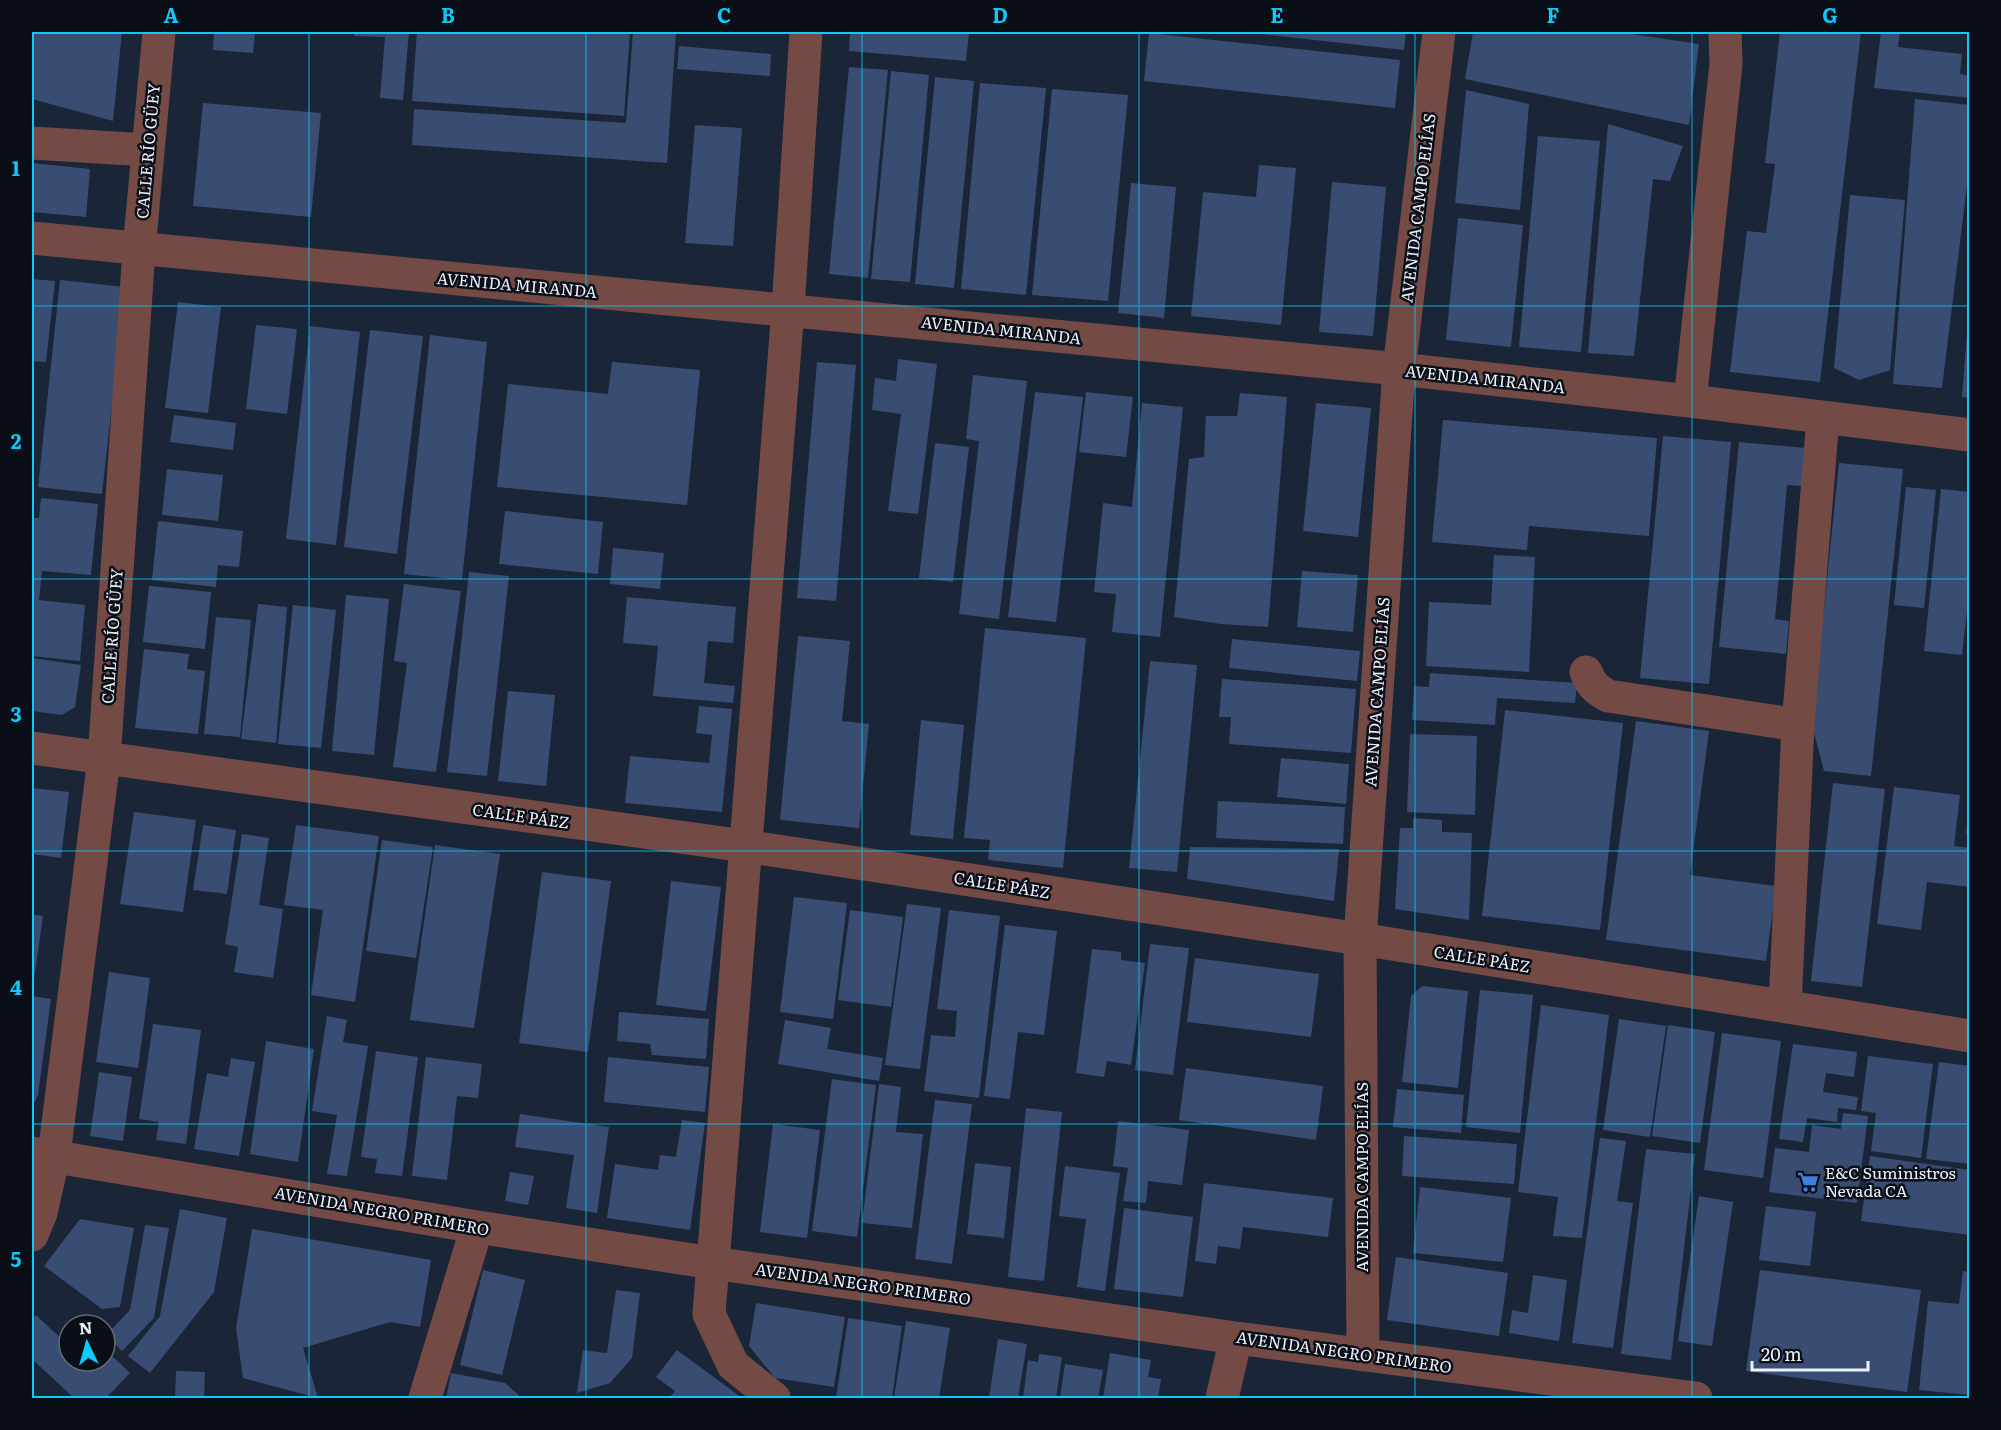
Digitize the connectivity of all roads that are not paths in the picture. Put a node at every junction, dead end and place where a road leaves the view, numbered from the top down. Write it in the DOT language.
graph roads {
  1 [pos="159,32"];
  2 [pos="806,32"];
  3 [pos="1439,32"];
  4 [pos="1725,32"];
  5 [pos="32,143"];
  6 [pos="148,150"];
  7 [pos="32,238"];
  8 [pos="139,250"];
  9 [pos="788,309"];
  10 [pos="1400,369"];
  11 [pos="1690,401"];
  12 [pos="1823,418"];
  13 [pos="1970,435"];
  14 [pos="1586,672"];
  15 [pos="1798,725"];
  16 [pos="32,748"];
  17 [pos="104,759"];
  18 [pos="745,846"];
  19 [pos="1360,939"];
  20 [pos="1785,1006"];
  21 [pos="1970,1036"];
  22 [pos="43,1154"];
  23 [pos="477,1227"];
  24 [pos="32,1234"];
  25 [pos="713,1263"];
  26 [pos="1236,1338"];
  27 [pos="1363,1355"];
  28 [pos="426,1398"];
  29 [pos="774,1398"];
  30 [pos="1222,1398"];
  31 [pos="1696,1398"];
  1 -- 6 [label="street, CALLE RÍO GÜEY"];
  2 -- 9 [label="street"];
  3 -- 10 [label="street, AVENIDA CAMPO ELÍAS"];
  4 -- 11 [label="street"];
  5 -- 6 [label="street"];
  6 -- 8 [label="street, CALLE RÍO GÜEY"];
  7 -- 8 [label="street, AVENIDA MIRANDA"];
  8 -- 9 [label="street, AVENIDA MIRANDA"];
  8 -- 17 [label="street, CALLE RÍO GÜEY"];
  9 -- 10 [label="street, AVENIDA MIRANDA"];
  9 -- 18 [label="street"];
  10 -- 11 [label="street, AVENIDA MIRANDA"];
  10 -- 19 [label="street, AVENIDA CAMPO ELÍAS"];
  11 -- 12 [label="street, AVENIDA MIRANDA"];
  12 -- 13 [label="street, AVENIDA MIRANDA"];
  12 -- 15 [label="street"];
  14 -- 15 [label="street"];
  15 -- 20 [label="street"];
  16 -- 17 [label="street, CALLE PÁEZ"];
  17 -- 18 [label="street, CALLE PÁEZ"];
  17 -- 22 [label="street, CALLE RÍO GÜEY"];
  18 -- 19 [label="street, CALLE PÁEZ"];
  18 -- 25 [label="street"];
  19 -- 20 [label="street, CALLE PÁEZ"];
  19 -- 27 [label="street, AVENIDA CAMPO ELÍAS"];
  20 -- 21 [label="street, CALLE PÁEZ"];
  22 -- 23 [label="street, AVENIDA NEGRO PRIMERO"];
  22 -- 24 [label="street, CALLE RÍO GÜEY"];
  23 -- 25 [label="street, AVENIDA NEGRO PRIMERO"];
  23 -- 28 [label="street"];
  25 -- 26 [label="street, AVENIDA NEGRO PRIMERO"];
  25 -- 29 [label="street"];
  26 -- 27 [label="street, AVENIDA NEGRO PRIMERO"];
  26 -- 30 [label="street"];
  27 -- 31 [label="street, AVENIDA NEGRO PRIMERO"];
}
